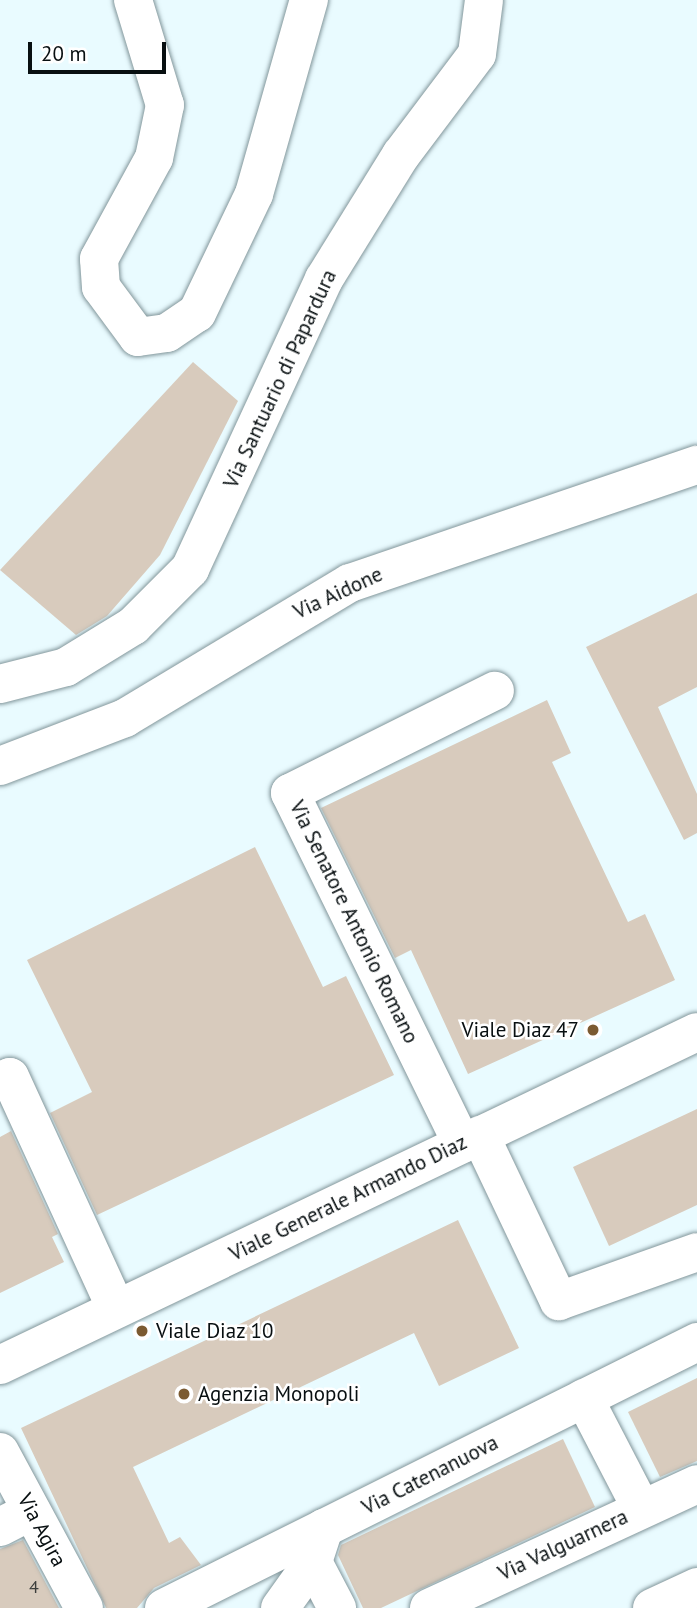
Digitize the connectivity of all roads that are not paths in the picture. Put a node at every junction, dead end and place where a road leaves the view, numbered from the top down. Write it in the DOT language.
graph roads {
  1 [pos="133,0"];
  2 [pos="309,0"];
  3 [pos="484,0"];
  4 [pos="697,466"];
  5 [pos="0,684"];
  6 [pos="495,691"];
  7 [pos="0,766"];
  8 [pos="697,1032"];
  9 [pos="0,1082"];
  10 [pos="471,1139"];
  11 [pos="697,1252"];
  12 [pos="116,1310"];
  13 [pos="697,1342"];
  14 [pos="0,1365"];
  15 [pos="584,1398"];
  16 [pos="0,1452"];
  17 [pos="697,1484"];
  18 [pos="641,1508"];
  19 [pos="15,1519"];
  20 [pos="319,1545"];
  21 [pos="697,1587"];
  22 [pos="84,1608"];
  23 [pos="163,1608"];
  24 [pos="280,1608"];
  25 [pos="337,1608"];
  26 [pos="429,1608"];
  27 [pos="652,1608"];
  1 -- 2 [label="street"];
  3 -- 5 [label="street, Via Santuario di Papardura"];
  4 -- 7 [label="street, Via Aidone"];
  6 -- 10 [label="street, Via Senatore Antonio Romano"];
  8 -- 10 [label="street, Viale Generale Armando Diaz"];
  9 -- 12 [label="street"];
  10 -- 11 [label="street, Via Senatore Antonio Romano"];
  10 -- 12 [label="street, Viale Generale Armando Diaz"];
  12 -- 14 [label="street, Viale Generale Armando Diaz"];
  13 -- 15 [label="street, Via Catenanuova"];
  15 -- 18 [label="street"];
  15 -- 20 [label="street, Via Catenanuova"];
  16 -- 19 [label="street, Via Agira"];
  17 -- 18 [label="street, Via Valguarnera"];
  18 -- 26 [label="street, Via Valguarnera"];
  19 -- 22 [label="street, Via Agira"];
  20 -- 23 [label="street, Via Catenanuova"];
  20 -- 24 [label="street"];
  20 -- 25 [label="street"];
  21 -- 27 [label="street"];
}
